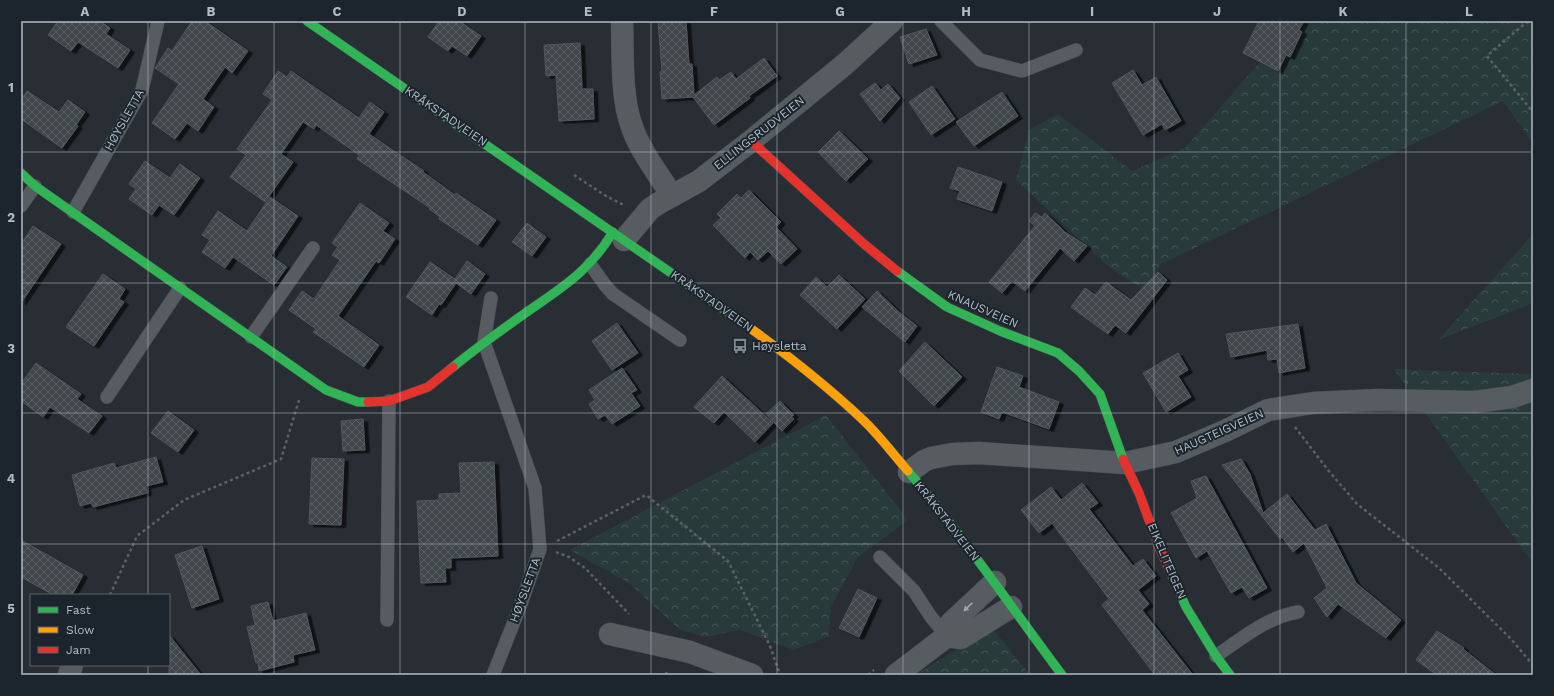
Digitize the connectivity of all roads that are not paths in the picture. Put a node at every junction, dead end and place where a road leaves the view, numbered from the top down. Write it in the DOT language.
graph roads {
  1 [pos="158,21"];
  2 [pos="307,21"];
  3 [pos="622,21"];
  4 [pos="892,21"];
  5 [pos="941,21"];
  6 [pos="1076,50"];
  7 [pos="751,141"];
  8 [pos="21,173"];
  9 [pos="35,186"];
  10 [pos="672,196"];
  11 [pos="21,206"];
  12 [pos="72,212"];
  13 [pos="618,236"];
  14 [pos="314,248"];
  15 [pos="590,264"];
  16 [pos="180,288"];
  17 [pos="491,298"];
  18 [pos="251,337"];
  19 [pos="680,340"];
  20 [pos="484,342"];
  21 [pos="1533,390"];
  22 [pos="108,397"];
  23 [pos="389,401"];
  24 [pos="1125,463"];
  25 [pos="909,472"];
  26 [pos="880,557"];
  27 [pos="995,582"];
  28 [pos="1011,607"];
  29 [pos="1298,612"];
  30 [pos="388,620"];
  31 [pos="610,634"];
  32 [pos="947,636"];
  33 [pos="1216,656"];
  34 [pos="493,675"];
  35 [pos="752,675"];
  36 [pos="896,675"];
  37 [pos="1062,675"];
  38 [pos="1230,675"];
  1 -- 12 [label="lane, HØYSLETTA"];
  2 -- 13 [label="street, KRÅKSTADVEIEN"];
  3 -- 10 [label="street"];
  4 -- 7 [label="street, ELLINGSRUDVEIEN"];
  5 -- 6 [label="lane"];
  7 -- 10 [label="street, ELLINGSRUDVEIEN"];
  7 -- 24 [label="street, KNAUSVEIEN"];
  8 -- 9 [label="street"];
  9 -- 11 [label="lane"];
  9 -- 12 [label="street"];
  10 -- 13 [label="street, ELLINGSRUDVEIEN"];
  12 -- 16 [label="street"];
  13 -- 15 [label="street"];
  13 -- 25 [label="street, KRÅKSTADVEIEN"];
  14 -- 18 [label="lane"];
  15 -- 19 [label="lane"];
  15 -- 20 [label="street"];
  16 -- 18 [label="street"];
  16 -- 22 [label="lane"];
  17 -- 20 [label="lane, HØYSLETTA"];
  18 -- 23 [label="street"];
  20 -- 23 [label="street"];
  20 -- 34 [label="lane, HØYSLETTA"];
  21 -- 24 [label="street, HAUGTEIGVEIEN"];
  23 -- 30 [label="lane"];
  24 -- 25 [label="street, HAUGTEIGVEIEN"];
  24 -- 33 [label="street, EIKELITEIGEN"];
  25 -- 27 [label="street, KRÅKSTADVEIEN"];
  26 -- 32 [label="lane"];
  27 -- 28 [label="street, KRÅKSTADVEIEN"];
  27 -- 32 [label="street, one-way"];
  28 -- 32 [label="street"];
  28 -- 37 [label="street, KRÅKSTADVEIEN"];
  29 -- 33 [label="lane"];
  31 -- 35 [label="street"];
  32 -- 36 [label="street"];
  33 -- 38 [label="street, EIKELITEIGEN"];
}
